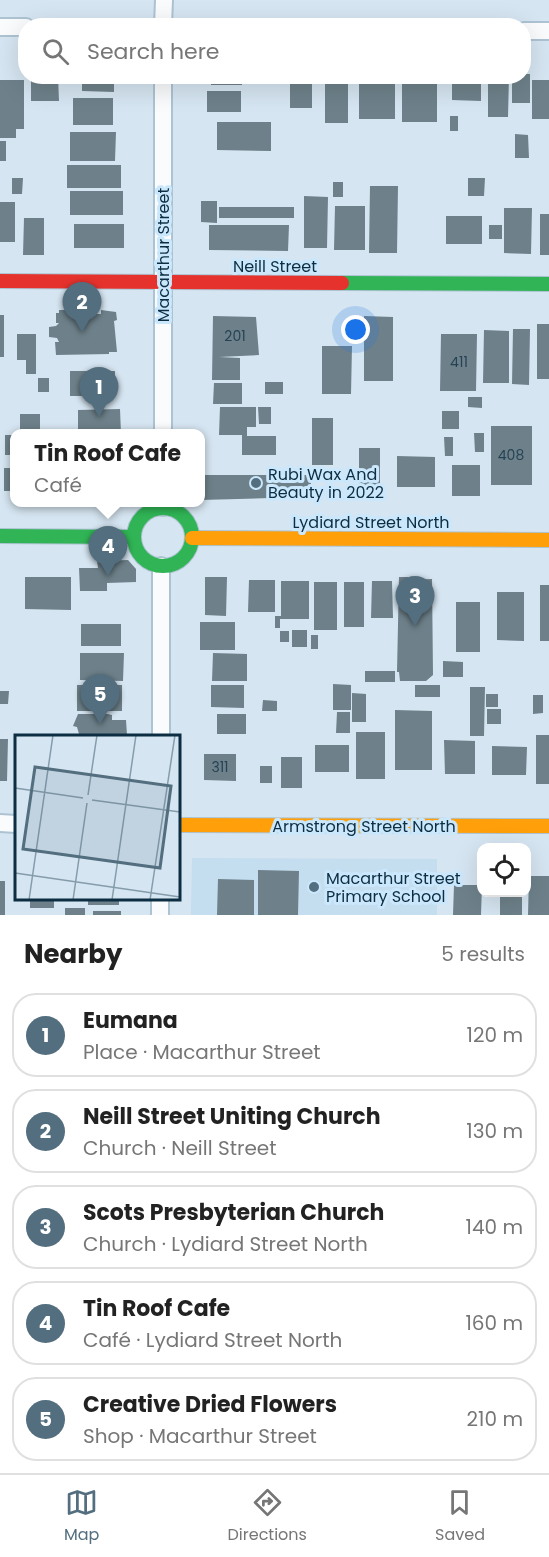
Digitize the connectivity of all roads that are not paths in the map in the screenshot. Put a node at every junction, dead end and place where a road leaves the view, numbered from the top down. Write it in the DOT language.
graph roads {
  1 [pos="164,0"];
  2 [pos="163,18"];
  3 [pos="0,27"];
  4 [pos="18,27"];
  5 [pos="531,31"];
  6 [pos="549,31"];
  7 [pos="163,84"];
  8 [pos="0,281"];
  9 [pos="163,282"];
  10 [pos="549,284"];
  11 [pos="163,429"];
  12 [pos="158,507"];
  13 [pos="168,507"];
  14 [pos="0,536"];
  15 [pos="134,537"];
  16 [pos="192,538"];
  17 [pos="549,540"];
  18 [pos="161,566"];
  19 [pos="161,735"];
  20 [pos="0,823"];
  21 [pos="15,824"];
  22 [pos="180,825"];
  23 [pos="549,826"];
  1 -- 2 [label="street"];
  3 -- 4 [label="street"];
  5 -- 6 [label="street"];
  7 -- 9 [label="street, Macarthur Street"];
  8 -- 9 [label="street, Neill Street"];
  9 -- 10 [label="street, Neill Street"];
  9 -- 11 [label="street, Macarthur Street"];
  12 -- 15 [label="street"];
  13 -- 16 [label="street"];
  14 -- 15 [label="street"];
  15 -- 18 [label="street"];
  16 -- 17 [label="street, Lydiard Street North"];
  16 -- 18 [label="street"];
  18 -- 19 [label="street"];
  20 -- 21 [label="street"];
  22 -- 23 [label="street, Armstrong Street North"];
}
